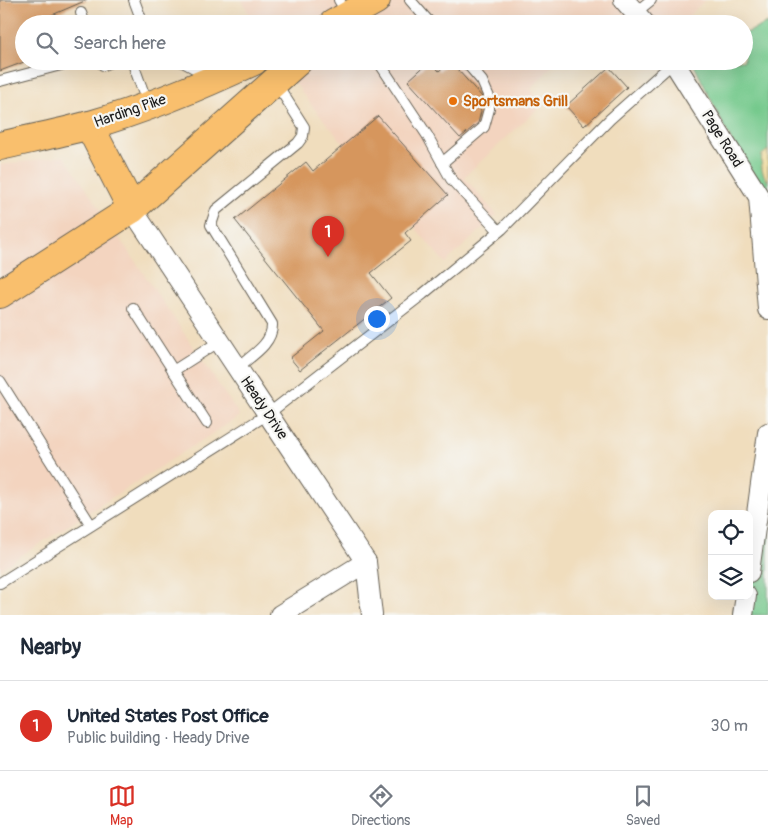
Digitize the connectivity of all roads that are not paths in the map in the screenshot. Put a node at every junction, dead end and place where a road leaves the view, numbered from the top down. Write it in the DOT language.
graph roads {
  1 [pos="134,0"];
  2 [pos="376,0"];
  3 [pos="410,0"];
  4 [pos="651,0"];
  5 [pos="635,12"];
  6 [pos="140,15"];
  7 [pos="348,15"];
  8 [pos="423,15"];
  9 [pos="42,70"];
  10 [pos="135,70"];
  11 [pos="198,70"];
  12 [pos="236,70"];
  13 [pos="288,70"];
  14 [pos="384,70"];
  15 [pos="473,70"];
  16 [pos="664,70"];
  17 [pos="680,70"];
  18 [pos="216,80"];
  19 [pos="0,81"];
  20 [pos="275,82"];
  21 [pos="148,106"];
  22 [pos="89,125"];
  23 [pos="0,146"];
  24 [pos="442,163"];
  25 [pos="132,209"];
  26 [pos="499,232"];
  27 [pos="0,294"];
  28 [pos="133,308"];
  29 [pos="768,309"];
  30 [pos="220,341"];
  31 [pos="237,368"];
  32 [pos="173,372"];
  33 [pos="0,382"];
  34 [pos="268,414"];
  35 [pos="207,423"];
  36 [pos="768,433"];
  37 [pos="91,525"];
  38 [pos="751,555"];
  39 [pos="366,562"];
  40 [pos="0,583"];
  41 [pos="746,600"];
  42 [pos="280,615"];
  43 [pos="372,615"];
  44 [pos="744,615"];
  1 -- 6 [label="lane"];
  2 -- 7 [label="main road"];
  3 -- 8 [label="lane"];
  4 -- 5 [label="lane"];
  9 -- 19 [label="lane"];
  10 -- 21 [label="lane"];
  11 -- 18 [label="lane"];
  12 -- 18 [label="main road, Harding Pike"];
  13 -- 20 [label="main road"];
  14 -- 24 [label="lane"];
  15 -- 24 [label="lane"];
  16 -- 26 [label="lane"];
  17 -- 29 [label="street, Page Road"];
  18 -- 21 [label="main road, Harding Pike"];
  20 -- 25 [label="main road"];
  20 -- 31 [label="lane"];
  21 -- 22 [label="main road, Harding Pike"];
  22 -- 23 [label="main road, Harding Pike"];
  22 -- 25 [label="main road"];
  24 -- 26 [label="lane"];
  25 -- 27 [label="main road"];
  25 -- 30 [label="street, Heady Drive"];
  26 -- 34 [label="lane"];
  28 -- 32 [label="lane"];
  30 -- 31 [label="street, Heady Drive"];
  30 -- 32 [label="lane"];
  31 -- 34 [label="street, Heady Drive"];
  32 -- 35 [label="lane"];
  33 -- 37 [label="lane"];
  34 -- 37 [label="lane"];
  34 -- 39 [label="street, Heady Drive"];
  36 -- 38 [label="street"];
  37 -- 40 [label="lane"];
  39 -- 42 [label="street"];
  39 -- 43 [label="street, Heady Drive"];
  41 -- 44 [label="street"];
}
